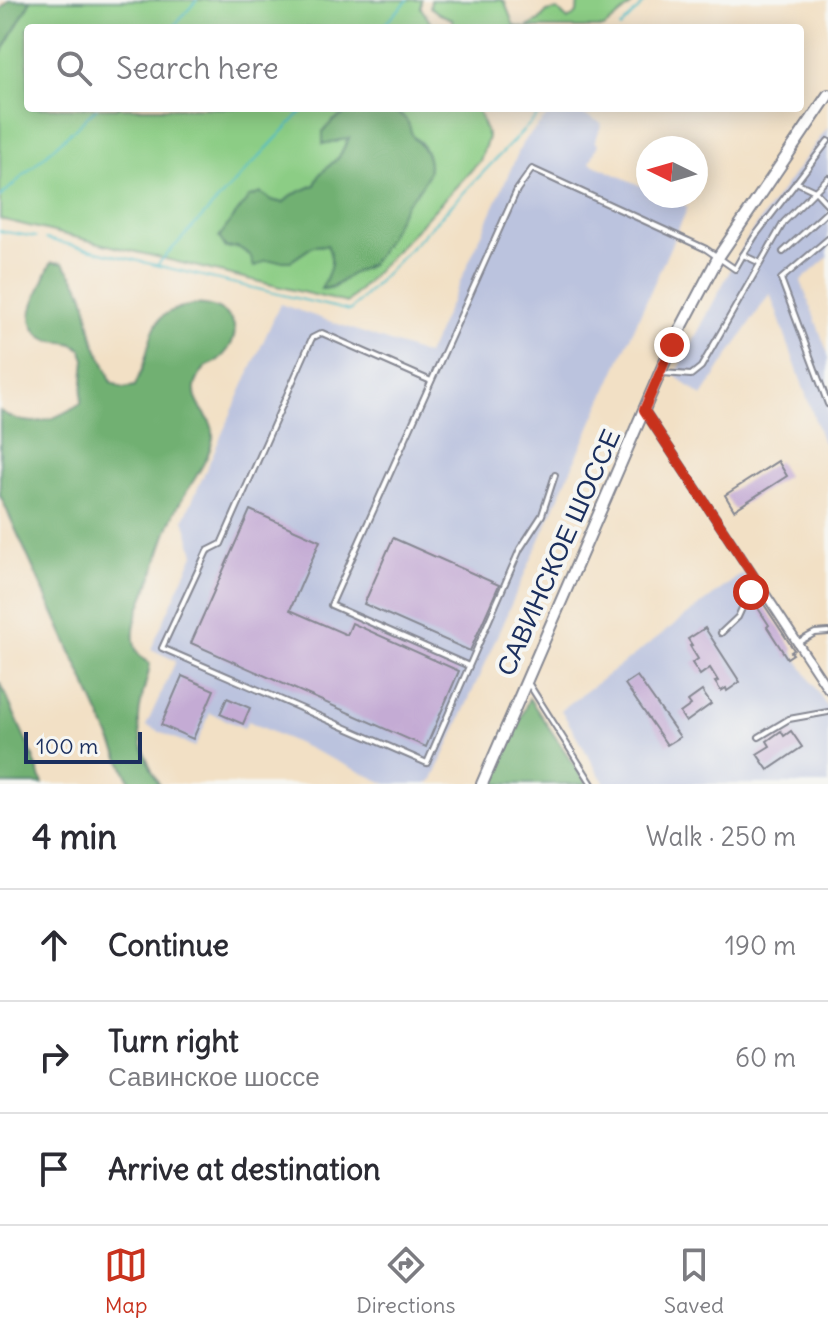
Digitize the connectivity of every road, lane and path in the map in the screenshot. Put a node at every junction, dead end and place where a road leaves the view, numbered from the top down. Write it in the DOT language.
graph roads {
  1 [pos="828,95"];
  2 [pos="828,141"];
  3 [pos="828,178"];
  4 [pos="796,182"];
  5 [pos="815,191"];
  6 [pos="828,205"];
  7 [pos="828,211"];
  8 [pos="828,239"];
  9 [pos="783,252"];
  10 [pos="743,255"];
  11 [pos="719,256"];
  12 [pos="760,263"];
  13 [pos="660,373"];
  14 [pos="431,381"];
  15 [pos="828,404"];
  16 [pos="644,410"];
  17 [pos="555,475"];
  18 [pos="760,586"];
  19 [pos="828,632"];
  20 [pos="721,633"];
  21 [pos="797,643"];
  22 [pos="469,666"];
  23 [pos="526,680"];
  24 [pos="828,689"];
  25 [pos="828,712"];
  26 [pos="759,737"];
  27 [pos="482,784"];
  28 [pos="592,784"];
  1 -- 11 [label="street, САВИНСКОЕ ШОССЕ"];
  2 -- 4 [label="lane"];
  3 -- 5 [label="lane"];
  4 -- 5 [label="lane"];
  4 -- 10 [label="lane"];
  5 -- 6 [label="lane"];
  5 -- 12 [label="lane"];
  7 -- 9 [label="lane"];
  8 -- 15 [label="lane"];
  10 -- 11 [label="lane"];
  10 -- 12 [label="lane"];
  11 -- 13 [label="street, САВИНСКОЕ ШОССЕ"];
  11 -- 14 [label="lane"];
  12 -- 13 [label="lane"];
  13 -- 16 [label="street, САВИНСКОЕ ШОССЕ"];
  14 -- 22 [label="lane"];
  14 -- 22 [label="lane"];
  16 -- 18 [label="street"];
  16 -- 23 [label="street, САВИНСКОЕ ШОССЕ"];
  17 -- 22 [label="lane"];
  18 -- 20 [label="lane"];
  18 -- 21 [label="street"];
  19 -- 21 [label="lane"];
  21 -- 24 [label="street"];
  23 -- 27 [label="street, САВИНСКОЕ ШОССЕ"];
  23 -- 28 [label="lane"];
  25 -- 26 [label="lane"];
}
